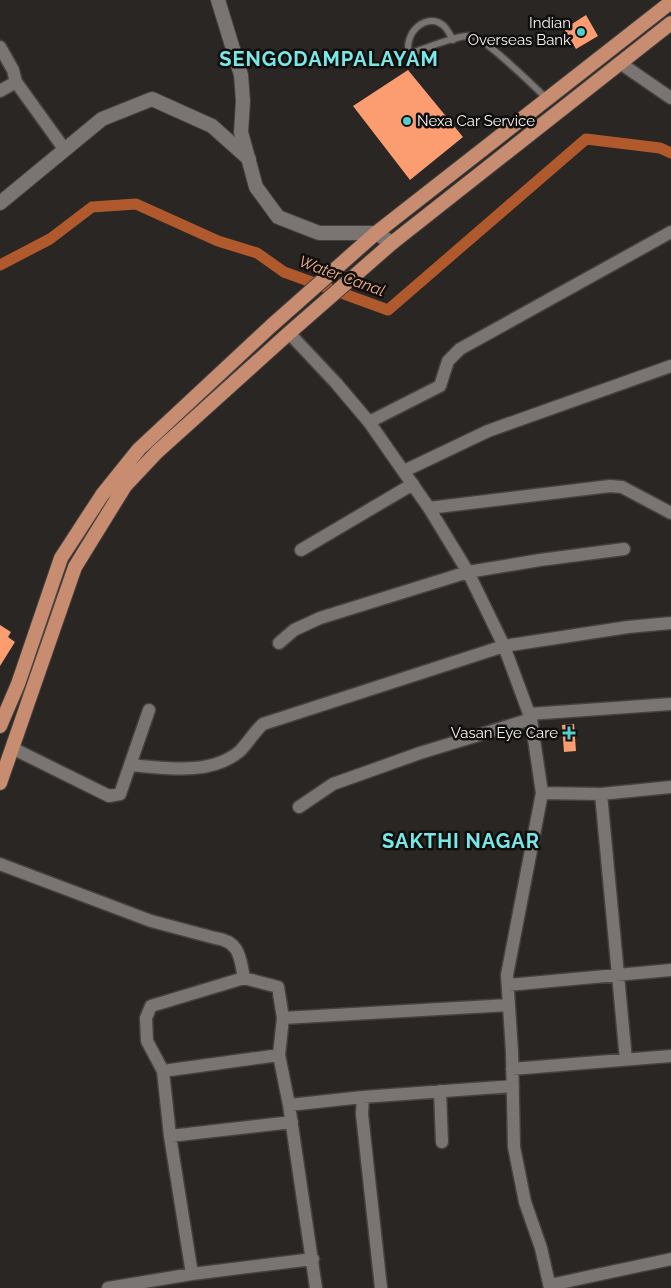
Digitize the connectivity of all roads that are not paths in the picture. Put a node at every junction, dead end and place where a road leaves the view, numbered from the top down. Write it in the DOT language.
graph roads {
  1 [pos="218,0"];
  2 [pos="671,2"];
  3 [pos="671,23"];
  4 [pos="453,40"];
  5 [pos="0,47"];
  6 [pos="620,63"];
  7 [pos="16,82"];
  8 [pos="0,91"];
  9 [pos="671,98"];
  10 [pos="546,99"];
  11 [pos="65,150"];
  12 [pos="249,159"];
  13 [pos="0,203"];
  14 [pos="671,232"];
  15 [pos="376,233"];
  16 [pos="392,243"];
  17 [pos="289,333"];
  18 [pos="671,366"];
  19 [pos="369,422"];
  20 [pos="404,471"];
  21 [pos="413,484"];
  22 [pos="429,508"];
  23 [pos="671,513"];
  24 [pos="71,542"];
  25 [pos="624,549"];
  26 [pos="301,550"];
  27 [pos="84,551"];
  28 [pos="468,572"];
  29 [pos="671,622"];
  30 [pos="279,643"];
  31 [pos="504,646"];
  32 [pos="671,704"];
  33 [pos="149,710"];
  34 [pos="530,716"];
  35 [pos="0,726"];
  36 [pos="12,748"];
  37 [pos="130,765"];
  38 [pos="0,783"];
  39 [pos="671,787"];
  40 [pos="542,793"];
  41 [pos="601,794"];
  42 [pos="298,807"];
  43 [pos="0,864"];
  44 [pos="671,970"];
  45 [pos="618,975"];
  46 [pos="244,978"];
  47 [pos="508,985"];
  48 [pos="509,1005"];
  49 [pos="282,1018"];
  50 [pos="279,1055"];
  51 [pos="671,1056"];
  52 [pos="626,1060"];
  53 [pos="512,1069"];
  54 [pos="163,1071"];
  55 [pos="513,1086"];
  56 [pos="440,1091"];
  57 [pos="364,1097"];
  58 [pos="289,1105"];
  59 [pos="292,1122"];
  60 [pos="170,1136"];
  61 [pos="442,1142"];
  62 [pos="313,1259"];
  63 [pos="671,1259"];
  64 [pos="192,1274"];
  65 [pos="550,1286"];
  66 [pos="108,1288"];
  67 [pos="316,1288"];
  68 [pos="380,1288"];
  1 -- 12 [label="street"];
  2 -- 10 [label="main road"];
  3 -- 6 [label="main road"];
  4 -- 4 [label="lane"];
  4 -- 10 [label="lane"];
  5 -- 7 [label="street"];
  6 -- 9 [label="street"];
  6 -- 16 [label="main road"];
  7 -- 8 [label="street"];
  7 -- 11 [label="street"];
  10 -- 15 [label="main road"];
  11 -- 12 [label="street"];
  11 -- 13 [label="street"];
  12 -- 15 [label="street"];
  14 -- 19 [label="street"];
  15 -- 16 [label="street"];
  15 -- 24 [label="main road"];
  16 -- 17 [label="main road"];
  17 -- 19 [label="street"];
  17 -- 27 [label="main road"];
  18 -- 20 [label="street"];
  19 -- 20 [label="street"];
  20 -- 21 [label="street"];
  21 -- 22 [label="street"];
  21 -- 26 [label="street"];
  22 -- 23 [label="street"];
  22 -- 28 [label="street"];
  24 -- 27 [label="main road"];
  24 -- 35 [label="main road"];
  25 -- 28 [label="street"];
  27 -- 36 [label="main road"];
  28 -- 30 [label="street"];
  28 -- 31 [label="street"];
  29 -- 31 [label="street"];
  31 -- 34 [label="street"];
  31 -- 37 [label="street"];
  32 -- 34 [label="street"];
  33 -- 37 [label="street"];
  34 -- 40 [label="street"];
  34 -- 42 [label="street"];
  36 -- 37 [label="street"];
  36 -- 38 [label="main road"];
  39 -- 41 [label="street"];
  40 -- 41 [label="street"];
  40 -- 47 [label="street"];
  41 -- 45 [label="street"];
  43 -- 46 [label="street"];
  44 -- 45 [label="street"];
  45 -- 47 [label="street"];
  45 -- 52 [label="street"];
  46 -- 49 [label="street"];
  46 -- 54 [label="street"];
  47 -- 48 [label="street"];
  48 -- 49 [label="street"];
  48 -- 53 [label="street"];
  49 -- 50 [label="street"];
  50 -- 54 [label="street"];
  50 -- 58 [label="street"];
  51 -- 52 [label="street"];
  52 -- 53 [label="street"];
  53 -- 55 [label="street"];
  54 -- 60 [label="street"];
  55 -- 56 [label="street"];
  55 -- 65 [label="street"];
  56 -- 57 [label="street"];
  56 -- 61 [label="street"];
  57 -- 58 [label="street"];
  57 -- 68 [label="street"];
  58 -- 59 [label="street"];
  59 -- 60 [label="street"];
  59 -- 62 [label="street"];
  60 -- 64 [label="street"];
  62 -- 64 [label="street"];
  62 -- 67 [label="street"];
  63 -- 65 [label="street"];
  64 -- 66 [label="street"];
}
